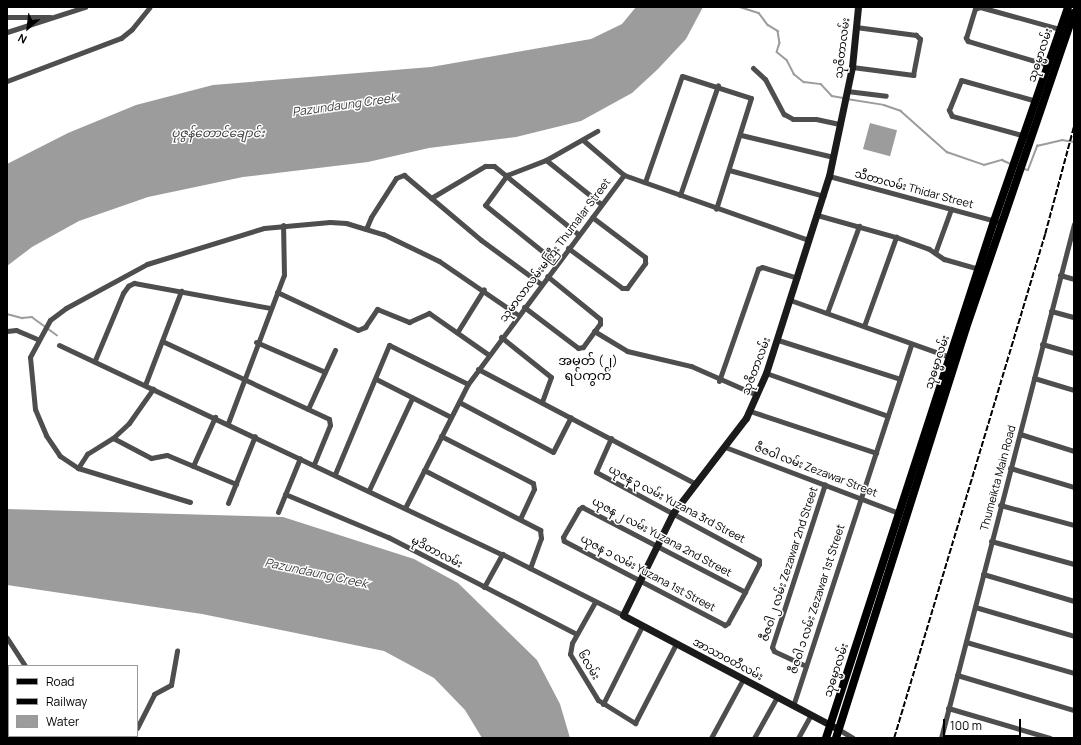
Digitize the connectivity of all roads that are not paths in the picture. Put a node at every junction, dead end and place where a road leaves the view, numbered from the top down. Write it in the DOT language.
graph roads {
  1 [pos="84,7"];
  2 [pos="150,7"];
  3 [pos="858,7"];
  4 [pos="977,7"];
  5 [pos="1068,7"];
  6 [pos="1074,13"];
  7 [pos="7,17"];
  8 [pos="56,17"];
  9 [pos="856,27"];
  10 [pos="1060,29"];
  11 [pos="7,32"];
  12 [pos="1048,65"];
  13 [pos="852,67"];
  14 [pos="753,68"];
  15 [pos="7,81"];
  16 [pos="718,86"];
  17 [pos="847,92"];
  18 [pos="886,96"];
  19 [pos="1036,102"];
  20 [pos="840,124"];
  21 [pos="597,131"];
  22 [pos="741,135"];
  23 [pos="1024,136"];
  24 [pos="583,140"];
  25 [pos="833,157"];
  26 [pos="546,160"];
  27 [pos="729,170"];
  28 [pos="507,175"];
  29 [pos="624,175"];
  30 [pos="829,176"];
  31 [pos="644,182"];
  32 [pos="680,195"];
  33 [pos="824,196"];
  34 [pos="431,198"];
  35 [pos="601,204"];
  36 [pos="716,209"];
  37 [pos="951,209"];
  38 [pos="817,215"];
  39 [pos="592,216"];
  40 [pos="998,222"];
  41 [pos="1074,224"];
  42 [pos="283,225"];
  43 [pos="859,226"];
  44 [pos="366,229"];
  45 [pos="578,234"];
  46 [pos="896,237"];
  47 [pos="809,240"];
  48 [pos="1072,241"];
  49 [pos="568,248"];
  50 [pos="935,253"];
  51 [pos="557,263"];
  52 [pos="979,269"];
  53 [pos="547,276"];
  54 [pos="1060,276"];
  55 [pos="797,278"];
  56 [pos="1074,279"];
  57 [pos="541,284"];
  58 [pos="484,289"];
  59 [pos="181,292"];
  60 [pos="277,292"];
  61 [pos="973,298"];
  62 [pos="790,300"];
  63 [pos="524,307"];
  64 [pos="270,308"];
  65 [pos="1051,311"];
  66 [pos="827,313"];
  67 [pos="518,315"];
  68 [pos="1074,317"];
  69 [pos="864,326"];
  70 [pos="7,330"];
  71 [pos="458,331"];
  72 [pos="594,332"];
  73 [pos="502,337"];
  74 [pos="39,340"];
  75 [pos="778,340"];
  76 [pos="162,341"];
  77 [pos="256,342"];
  78 [pos="911,344"];
  79 [pos="1042,344"];
  80 [pos="59,345"];
  81 [pos="335,350"];
  82 [pos="1074,353"];
  83 [pos="489,354"];
  84 [pos="950,357"];
  85 [pos="95,360"];
  86 [pos="478,369"];
  87 [pos="325,372"];
  88 [pos="766,373"];
  89 [pos="1034,378"];
  90 [pos="376,379"];
  91 [pos="900,379"];
  92 [pos="244,380"];
  93 [pos="719,381"];
  94 [pos="468,384"];
  95 [pos="144,385"];
  96 [pos="153,389"];
  97 [pos="1074,390"];
  98 [pos="757,395"];
  99 [pos="412,398"];
  100 [pos="459,402"];
  101 [pos="542,402"];
  102 [pos="308,409"];
  103 [pos="750,411"];
  104 [pos="888,416"];
  105 [pos="215,417"];
  106 [pos="450,417"];
  107 [pos="571,418"];
  108 [pos="228,423"];
  109 [pos="1020,434"];
  110 [pos="255,436"];
  111 [pos="441,436"];
  112 [pos="113,438"];
  113 [pos="611,438"];
  114 [pos="725,447"];
  115 [pos="1074,451"];
  116 [pos="876,453"];
  117 [pos="300,458"];
  118 [pos="314,464"];
  119 [pos="193,466"];
  120 [pos="78,468"];
  121 [pos="1010,468"];
  122 [pos="424,470"];
  123 [pos="335,474"];
  124 [pos="694,483"];
  125 [pos="236,484"];
  126 [pos="825,484"];
  127 [pos="1074,487"];
  128 [pos="369,490"];
  129 [pos="285,494"];
  130 [pos="861,498"];
  131 [pos="190,502"];
  132 [pos="228,503"];
  133 [pos="1000,505"];
  134 [pos="405,508"];
  135 [pos="278,512"];
  136 [pos="673,513"];
  137 [pos="899,513"];
  138 [pos="520,519"];
  139 [pos="1074,525"];
  140 [pos="563,539"];
  141 [pos="992,541"];
  142 [pos="656,546"];
  143 [pos="502,554"];
  144 [pos="1074,564"];
  145 [pos="530,568"];
  146 [pos="983,574"];
  147 [pos="639,580"];
  148 [pos="484,587"];
  149 [pos="745,592"];
  150 [pos="1074,601"];
  151 [pos="595,602"];
  152 [pos="975,607"];
  153 [pos="624,611"];
  154 [pos="642,626"];
  155 [pos="577,634"];
  156 [pos="1074,636"];
  157 [pos="7,638"];
  158 [pos="966,642"];
  159 [pos="676,644"];
  160 [pos="177,652"];
  161 [pos="24,665"];
  162 [pos="806,666"];
  163 [pos="1074,673"];
  164 [pos="957,675"];
  165 [pos="743,679"];
  166 [pos="777,697"];
  167 [pos="603,704"];
  168 [pos="793,706"];
  169 [pos="948,708"];
  170 [pos="1074,710"];
  171 [pos="811,715"];
  172 [pos="829,725"];
  173 [pos="138,726"];
  174 [pos="837,734"];
  175 [pos="711,738"];
  176 [pos="754,738"];
  177 [pos="798,738"];
  178 [pos="826,738"];
  179 [pos="853,738"];
  180 [pos="941,738"];
  181 [pos="1050,738"];
  1 -- 8 [label="street"];
  2 -- 15 [label="street"];
  3 -- 9 [label="main road, သုဇိတာလမ်း"];
  4 -- 10 [label="street"];
  4 -- 12 [label="street"];
  5 -- 10 [label="main road, သုဓမ္မာလမ်း"];
  6 -- 40 [label="main road, သုဓမ္မာလမ်း"];
  7 -- 8 [label="street"];
  8 -- 11 [label="street"];
  9 -- 13 [label="main road, သုဇိတာလမ်း"];
  9 -- 13 [label="street"];
  10 -- 12 [label="main road, သုဓမ္မာလမ်း"];
  12 -- 19 [label="main road, သုဓမ္မာလမ်း"];
  13 -- 17 [label="main road, သုဇိတာလမ်း"];
  14 -- 20 [label="street"];
  16 -- 22 [label="street"];
  16 -- 31 [label="street"];
  16 -- 32 [label="street"];
  17 -- 18 [label="street"];
  17 -- 20 [label="main road, သုဇိတာလမ်း"];
  19 -- 23 [label="main road, သုဓမ္မာလမ်း"];
  19 -- 23 [label="street"];
  20 -- 25 [label="main road, သုဇိတာလမ်း"];
  21 -- 24 [label="street"];
  22 -- 25 [label="street"];
  22 -- 27 [label="street"];
  23 -- 40 [label="main road, သုဓမ္မာလမ်း"];
  24 -- 26 [label="street"];
  24 -- 29 [label="street"];
  25 -- 30 [label="main road, သုဇိတာလမ်း"];
  26 -- 28 [label="street"];
  26 -- 35 [label="street"];
  27 -- 33 [label="street"];
  27 -- 36 [label="street"];
  28 -- 34 [label="street"];
  28 -- 45 [label="street"];
  28 -- 51 [label="street"];
  29 -- 31 [label="street, သုမာလာလမ်းမကြီး Thumalar Street"];
  29 -- 35 [label="street, သုမာလာလမ်းမကြီး Thumalar Street"];
  30 -- 33 [label="main road, သုဇိတာလမ်း"];
  30 -- 37 [label="street, သီတာလမ်း Thidar Street"];
  31 -- 32 [label="street, သုမာလာလမ်းမကြီး Thumalar Street"];
  32 -- 36 [label="street, သုမာလာလမ်းမကြီး Thumalar Street"];
  33 -- 38 [label="main road, သုဇိတာလမ်း"];
  34 -- 44 [label="street"];
  34 -- 57 [label="street"];
  35 -- 39 [label="street, သုမာလာလမ်းမကြီး Thumalar Street"];
  36 -- 47 [label="street, သုမာလာလမ်းမကြီး Thumalar Street"];
  37 -- 40 [label="street, သီတာလမ်း Thidar Street"];
  37 -- 50 [label="street"];
  38 -- 43 [label="street"];
  38 -- 47 [label="main road, သုဇိတာလမ်း"];
  39 -- 45 [label="street, သုမာလာလမ်းမကြီး Thumalar Street"];
  39 -- 49 [label="street"];
  40 -- 52 [label="main road, သုဓမ္မာလမ်း"];
  40 -- 61 [label="main road, သုဓမ္မာလမ်း"];
  41 -- 48 [label="street, Thumeikta Main Road"];
  42 -- 44 [label="street"];
  42 -- 60 [label="street"];
  42 -- 74 [label="street"];
  43 -- 46 [label="street"];
  43 -- 66 [label="street"];
  44 -- 58 [label="street"];
  45 -- 49 [label="street, သုမာလာလမ်းမကြီး Thumalar Street"];
  46 -- 50 [label="street"];
  46 -- 69 [label="street"];
  47 -- 55 [label="main road, သုဇိတာလမ်း"];
  48 -- 54 [label="street, Thumeikta Main Road"];
  49 -- 51 [label="street, သုမာလာလမ်းမကြီး Thumalar Street"];
  50 -- 52 [label="street"];
  51 -- 53 [label="street, သုမာလာလမ်းမကြီး Thumalar Street"];
  52 -- 61 [label="main road, သုဓမ္မာလမ်း"];
  53 -- 57 [label="street, သုမာလာလမ်းမကြီး Thumalar Street"];
  53 -- 72 [label="street"];
  54 -- 56 [label="street"];
  54 -- 65 [label="street, Thumeikta Main Road"];
  55 -- 62 [label="main road, သုဇိတာလမ်း"];
  55 -- 93 [label="street"];
  57 -- 63 [label="street, သုမာလာလမ်းမကြီး Thumalar Street"];
  58 -- 67 [label="street"];
  58 -- 71 [label="street"];
  59 -- 64 [label="street"];
  59 -- 76 [label="street"];
  59 -- 85 [label="street"];
  60 -- 64 [label="street"];
  60 -- 71 [label="street"];
  61 -- 84 [label="main road, သုဓမ္မာလမ်း"];
  61 -- 174 [label="main road, သုဓမ္မာလမ်း"];
  62 -- 66 [label="street"];
  62 -- 75 [label="main road, သုဇိတာလမ်း"];
  63 -- 67 [label="street, သုမာလာလမ်းမကြီး Thumalar Street"];
  63 -- 72 [label="street"];
  64 -- 77 [label="street"];
  65 -- 68 [label="street"];
  65 -- 79 [label="street, Thumeikta Main Road"];
  66 -- 69 [label="street"];
  67 -- 73 [label="street, သုမာလာလမ်းမကြီး Thumalar Street"];
  69 -- 78 [label="street"];
  70 -- 74 [label="street"];
  71 -- 83 [label="street"];
  72 -- 93 [label="street"];
  73 -- 83 [label="street, သုမာလာလမ်းမကြီး Thumalar Street"];
  73 -- 101 [label="street"];
  74 -- 120 [label="street"];
  75 -- 88 [label="main road, သုဇိတာလမ်း"];
  75 -- 91 [label="street"];
  76 -- 92 [label="street"];
  76 -- 95 [label="street"];
  77 -- 87 [label="street"];
  77 -- 92 [label="street"];
  78 -- 84 [label="street"];
  78 -- 91 [label="street, ဇီဇဝါ ၁ လမ်း Zezawar 1st Street"];
  79 -- 82 [label="street"];
  79 -- 89 [label="street, Thumeikta Main Road"];
  80 -- 85 [label="street"];
  81 -- 87 [label="street"];
  83 -- 86 [label="street, သုမာလာလမ်းမကြီး Thumalar Street"];
  84 -- 137 [label="main road, သုဓမ္မာလမ်း"];
  85 -- 95 [label="street"];
  86 -- 94 [label="street, သုမာလာလမ်းမကြီး Thumalar Street"];
  86 -- 101 [label="street"];
  87 -- 102 [label="street"];
  88 -- 98 [label="main road, သုဇိတာလမ်း"];
  88 -- 104 [label="street"];
  89 -- 97 [label="street"];
  89 -- 109 [label="street, Thumeikta Main Road"];
  90 -- 94 [label="street"];
  90 -- 99 [label="street"];
  90 -- 123 [label="street"];
  91 -- 104 [label="street, ဇီဇဝါ ၁ လမ်း Zezawar 1st Street"];
  92 -- 102 [label="street"];
  92 -- 108 [label="street"];
  93 -- 98 [label="street"];
  94 -- 100 [label="street, သုမာလာလမ်းမကြီး Thumalar Street"];
  95 -- 96 [label="street"];
  96 -- 105 [label="street"];
  96 -- 112 [label="street"];
  98 -- 103 [label="main road, သုဇိတာလမ်း"];
  99 -- 106 [label="street"];
  99 -- 128 [label="street"];
  100 -- 106 [label="street, သုမာလာလမ်းမကြီး Thumalar Street"];
  100 -- 107 [label="street"];
  101 -- 107 [label="street"];
  102 -- 118 [label="street"];
  103 -- 114 [label="main road, သုဇိတာလမ်း"];
  103 -- 116 [label="street"];
  104 -- 116 [label="street, ဇီဇဝါ ၁ လမ်း Zezawar 1st Street"];
  105 -- 108 [label="street"];
  105 -- 119 [label="street"];
  106 -- 111 [label="street, သုမာလာလမ်းမကြီး Thumalar Street"];
  107 -- 113 [label="street"];
  108 -- 110 [label="street"];
  109 -- 115 [label="street"];
  109 -- 121 [label="street, Thumeikta Main Road"];
  110 -- 117 [label="street"];
  110 -- 125 [label="street"];
  111 -- 122 [label="street, သုမာလာလမ်းမကြီး Thumalar Street"];
  111 -- 138 [label="street"];
  112 -- 119 [label="street"];
  112 -- 120 [label="street"];
  113 -- 124 [label="street"];
  113 -- 136 [label="street, ယုဇန ၃ လမ်း Yuzana 3rd Street"];
  114 -- 124 [label="main road, သုဇိတာလမ်း"];
  114 -- 126 [label="street, ဇီဇဝါ လမ်း Zezawar Street"];
  116 -- 130 [label="street, ဇီဇဝါ ၁ လမ်း Zezawar 1st Street"];
  117 -- 118 [label="street"];
  117 -- 129 [label="street"];
  118 -- 123 [label="street"];
  119 -- 125 [label="street"];
  120 -- 131 [label="street"];
  121 -- 127 [label="street"];
  121 -- 133 [label="street, Thumeikta Main Road"];
  122 -- 134 [label="street, သုမာလာလမ်းမကြီး Thumalar Street"];
  122 -- 138 [label="street"];
  123 -- 128 [label="street"];
  124 -- 136 [label="main road, သုဇိတာလမ်း"];
  125 -- 132 [label="street"];
  126 -- 130 [label="street, ဇီဇဝါ လမ်း Zezawar Street"];
  126 -- 162 [label="street, ဇီဇဝါ ၂ လမ်း Zezawar 2nd Street"];
  128 -- 134 [label="street"];
  129 -- 135 [label="street"];
  129 -- 148 [label="street, မုဒိတာလမ်း"];
  130 -- 137 [label="street, ဇီဇဝါ လမ်း Zezawar Street"];
  130 -- 162 [label="street, ဇီဇဝါ ၁ လမ်း Zezawar 1st Street"];
  133 -- 139 [label="street"];
  133 -- 141 [label="street, Thumeikta Main Road"];
  134 -- 143 [label="street"];
  136 -- 142 [label="main road, သုဇိတာလမ်း"];
  136 -- 149 [label="street, ယုဇန ၃ လမ်း Yuzana 3rd Street"];
  137 -- 172 [label="main road, သုဓမ္မာလမ်း"];
  138 -- 145 [label="street"];
  140 -- 142 [label="street, ယုဇန ၂ လမ်း Yuzana 2nd Street"];
  140 -- 147 [label="street, ယုဇန ၁ လမ်း Yuzana 1st Street"];
  141 -- 144 [label="street"];
  141 -- 146 [label="street, Thumeikta Main Road"];
  142 -- 147 [label="main road, သုဇိတာလမ်း"];
  142 -- 149 [label="street, ယုဇန ၂ လမ်း Yuzana 2nd Street"];
  143 -- 145 [label="street"];
  143 -- 148 [label="street"];
  145 -- 151 [label="street"];
  146 -- 150 [label="street"];
  146 -- 152 [label="street, Thumeikta Main Road"];
  147 -- 149 [label="street, ယုဇန ၁ လမ်း Yuzana 1st Street"];
  147 -- 153 [label="main road, သုဇိတာလမ်း"];
  148 -- 155 [label="street, မုဒိတာလမ်း"];
  151 -- 153 [label="street"];
  151 -- 155 [label="street, ၆လမ်း"];
  152 -- 156 [label="street"];
  152 -- 158 [label="street, Thumeikta Main Road"];
  153 -- 154 [label="main road, အာသာဝတီလမ်း"];
  154 -- 159 [label="main road, အာသာဝတီလမ်း"];
  154 -- 167 [label="street"];
  155 -- 167 [label="street, ၆လမ်း"];
  157 -- 161 [label="street"];
  158 -- 163 [label="street"];
  158 -- 164 [label="street, Thumeikta Main Road"];
  159 -- 165 [label="main road, အာသာဝတီလမ်း"];
  159 -- 167 [label="street, ၆လမ်း"];
  160 -- 173 [label="street"];
  162 -- 168 [label="street, ဇီဇဝါ ၁ လမ်း Zezawar 1st Street"];
  164 -- 169 [label="street, Thumeikta Main Road"];
  164 -- 170 [label="street"];
  165 -- 166 [label="main road, အာသာဝတီလမ်း"];
  165 -- 175 [label="street"];
  166 -- 168 [label="main road, အာသာဝတီလမ်း"];
  166 -- 176 [label="street"];
  168 -- 171 [label="main road, အာသာဝတီလမ်း"];
  169 -- 180 [label="street, Thumeikta Main Road"];
  169 -- 181 [label="street"];
  171 -- 172 [label="main road, အာသာဝတီလမ်း"];
  171 -- 177 [label="street"];
  172 -- 174 [label="main road, အာသာဝတီလမ်း"];
  172 -- 178 [label="main road, သုဓမ္မာလမ်း"];
  174 -- 179 [label="street"];
}
